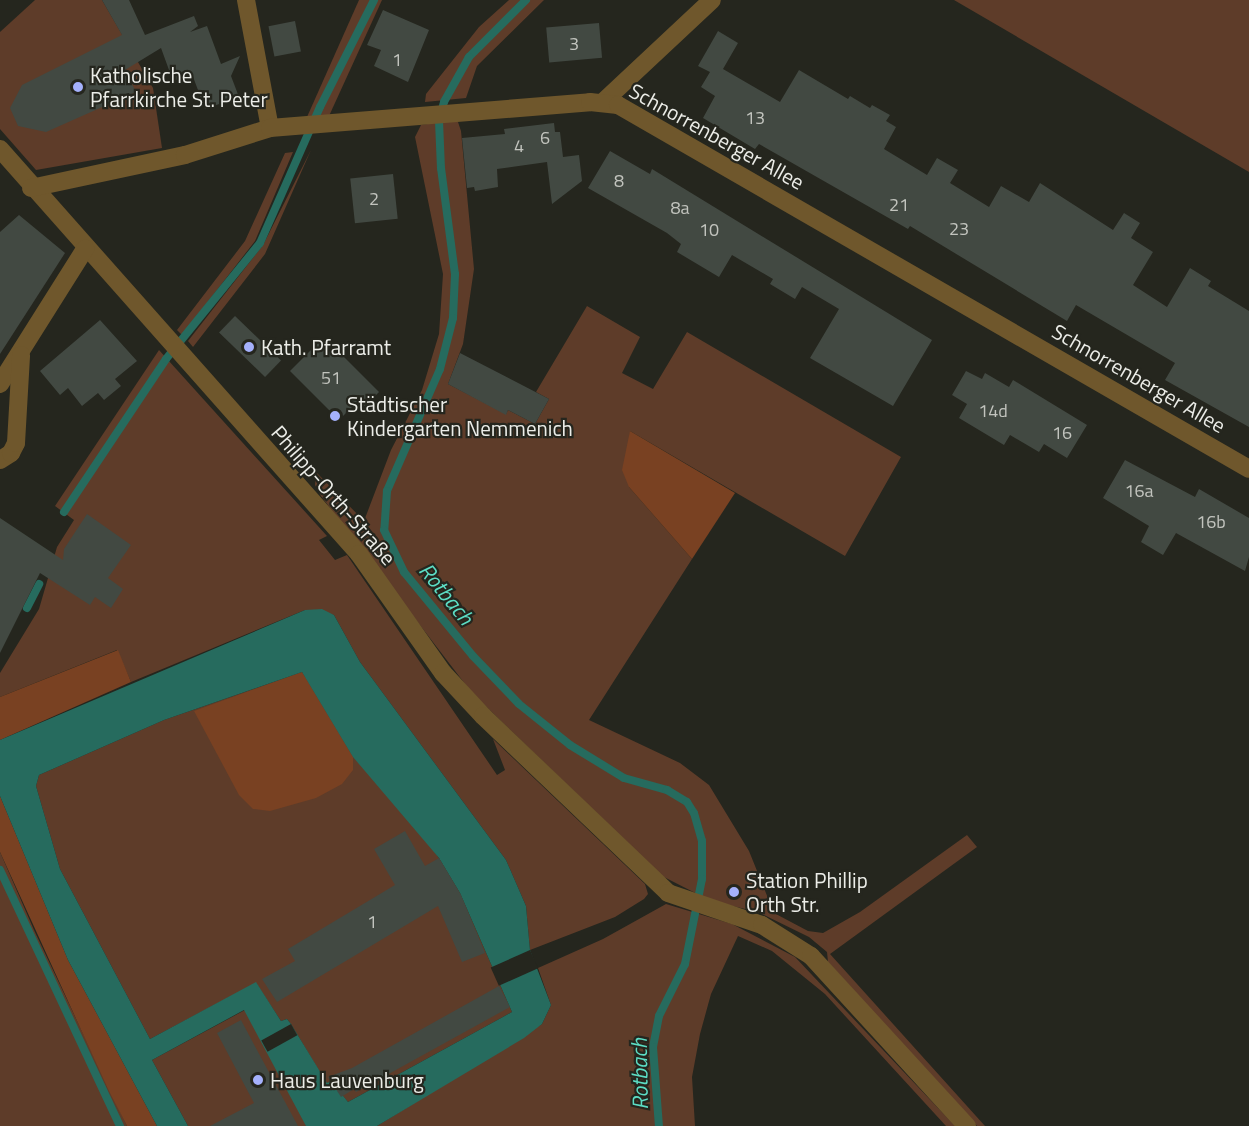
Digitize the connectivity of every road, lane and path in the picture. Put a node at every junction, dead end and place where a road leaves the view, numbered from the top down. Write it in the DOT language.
graph roads {
  1 [pos="246,0"];
  2 [pos="712,0"];
  3 [pos="603,102"];
  4 [pos="270,128"];
  5 [pos="0,149"];
  6 [pos="31,188"];
  7 [pos="85,249"];
  8 [pos="21,350"];
  9 [pos="0,384"];
  10 [pos="0,460"];
  11 [pos="1249,469"];
  12 [pos="967,1126"];
  1 -- 4 [label="street"];
  2 -- 3 [label="street"];
  3 -- 4 [label="street, Schnorrenberger Allee"];
  3 -- 11 [label="street, Schnorrenberger Allee"];
  4 -- 6 [label="street, Schnorrenberger Allee"];
  5 -- 6 [label="street, Philipp-Orth-Straße"];
  6 -- 7 [label="street, Philipp-Orth-Straße"];
  7 -- 8 [label="street"];
  7 -- 12 [label="street, Philipp-Orth-Straße"];
  8 -- 9 [label="street"];
  8 -- 10 [label="street"];
}
